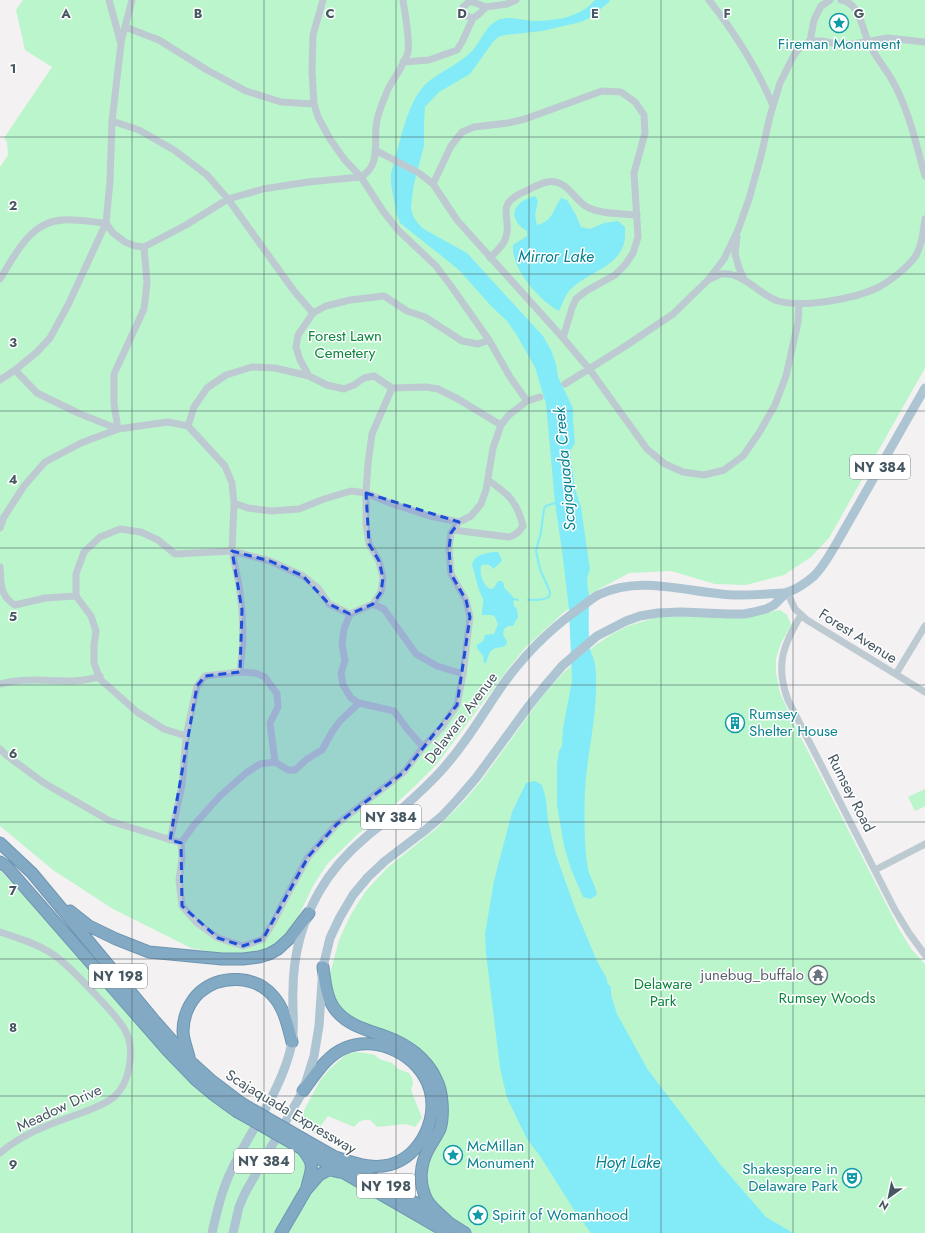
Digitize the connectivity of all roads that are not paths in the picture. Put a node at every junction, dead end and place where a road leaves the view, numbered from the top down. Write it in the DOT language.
graph roads {
  1 [pos="109,0"];
  2 [pos="132,0"];
  3 [pos="323,0"];
  4 [pos="403,0"];
  5 [pos="516,0"];
  6 [pos="710,0"];
  7 [pos="830,0"];
  8 [pos="844,0"];
  9 [pos="820,3"];
  10 [pos="486,7"];
  11 [pos="473,18"];
  12 [pos="125,27"];
  13 [pos="810,41"];
  14 [pos="868,41"];
  15 [pos="925,42"];
  16 [pos="121,44"];
  17 [pos="403,62"];
  18 [pos="314,104"];
  19 [pos="773,106"];
  20 [pos="112,121"];
  21 [pos="376,150"];
  22 [pos="925,176"];
  23 [pos="361,177"];
  24 [pos="433,184"];
  25 [pos="228,199"];
  26 [pos="637,215"];
  27 [pos="925,219"];
  28 [pos="106,223"];
  29 [pos="738,230"];
  30 [pos="144,247"];
  31 [pos="490,258"];
  32 [pos="0,279"];
  33 [pos="744,279"];
  34 [pos="708,280"];
  35 [pos="799,304"];
  36 [pos="313,313"];
  37 [pos="563,338"];
  38 [pos="489,340"];
  39 [pos="15,370"];
  40 [pos="590,370"];
  41 [pos="309,376"];
  42 [pos="0,380"];
  43 [pos="565,384"];
  44 [pos="392,388"];
  45 [pos="925,388"];
  46 [pos="540,397"];
  47 [pos="527,401"];
  48 [pos="501,425"];
  49 [pos="188,426"];
  50 [pos="118,429"];
  51 [pos="488,480"];
  52 [pos="366,492"];
  53 [pos="234,503"];
  54 [pos="459,522"];
  55 [pos="0,528"];
  56 [pos="454,530"];
  57 [pos="232,551"];
  58 [pos="0,567"];
  59 [pos="787,592"];
  60 [pos="76,596"];
  61 [pos="373,604"];
  62 [pos="350,614"];
  63 [pos="801,615"];
  64 [pos="925,626"];
  65 [pos="240,672"];
  66 [pos="463,674"];
  67 [pos="896,674"];
  68 [pos="100,676"];
  69 [pos="0,684"];
  70 [pos="925,692"];
  71 [pos="359,703"];
  72 [pos="186,736"];
  73 [pos="423,747"];
  74 [pos="0,749"];
  75 [pos="275,762"];
  76 [pos="170,840"];
  77 [pos="0,843"];
  78 [pos="181,843"];
  79 [pos="925,844"];
  80 [pos="0,862"];
  81 [pos="875,870"];
  82 [pos="47,890"];
  83 [pos="309,913"];
  84 [pos="0,932"];
  85 [pos="925,955"];
  86 [pos="323,968"];
  87 [pos="292,1042"];
  88 [pos="191,1062"];
  89 [pos="303,1091"];
  90 [pos="239,1107"];
  91 [pos="303,1144"];
  92 [pos="0,1153"];
  93 [pos="335,1157"];
  94 [pos="346,1174"];
  95 [pos="306,1190"];
  96 [pos="449,1228"];
  97 [pos="212,1233"];
  98 [pos="233,1233"];
  99 [pos="281,1233"];
  100 [pos="465,1233"];
  1 -- 16 [label="street"];
  2 -- 12 [label="street"];
  3 -- 18 [label="street"];
  4 -- 17 [label="street"];
  5 -- 10 [label="street"];
  6 -- 19 [label="street"];
  7 -- 9 [label="street"];
  8 -- 14 [label="street"];
  9 -- 13 [label="street"];
  10 -- 11 [label="street"];
  10 -- 11 [label="street"];
  11 -- 17 [label="street"];
  12 -- 16 [label="street"];
  12 -- 18 [label="street"];
  13 -- 14 [label="street"];
  13 -- 19 [label="street"];
  14 -- 15 [label="street"];
  14 -- 22 [label="street"];
  16 -- 20 [label="street"];
  17 -- 21 [label="street"];
  18 -- 23 [label="street"];
  19 -- 29 [label="street"];
  20 -- 25 [label="street"];
  20 -- 28 [label="street"];
  21 -- 23 [label="street"];
  21 -- 24 [label="street"];
  23 -- 25 [label="street"];
  23 -- 38 [label="street"];
  24 -- 26 [label="street"];
  24 -- 31 [label="street"];
  25 -- 30 [label="street"];
  25 -- 36 [label="street"];
  26 -- 31 [label="street"];
  26 -- 37 [label="street"];
  27 -- 35 [label="street"];
  28 -- 30 [label="street"];
  28 -- 32 [label="street"];
  28 -- 39 [label="street"];
  29 -- 33 [label="street"];
  29 -- 34 [label="street"];
  30 -- 50 [label="street"];
  31 -- 37 [label="street"];
  33 -- 34 [label="street"];
  33 -- 35 [label="street"];
  34 -- 40 [label="street"];
  35 -- 40 [label="street"];
  36 -- 38 [label="street"];
  36 -- 41 [label="street"];
  37 -- 40 [label="street"];
  38 -- 47 [label="street"];
  39 -- 42 [label="street"];
  39 -- 50 [label="street"];
  40 -- 43 [label="street"];
  41 -- 44 [label="street"];
  41 -- 49 [label="street"];
  44 -- 48 [label="street"];
  44 -- 52 [label="street"];
  45 -- 59 [label="main road, Delaware Avenue / NY 384"];
  46 -- 47 [label="street"];
  47 -- 48 [label="street"];
  48 -- 51 [label="street"];
  49 -- 50 [label="street"];
  49 -- 53 [label="street"];
  50 -- 55 [label="street"];
  51 -- 54 [label="street"];
  51 -- 56 [label="street"];
  52 -- 53 [label="street"];
  52 -- 54 [label="street"];
  52 -- 61 [label="street"];
  53 -- 57 [label="street"];
  54 -- 56 [label="street"];
  56 -- 66 [label="street"];
  57 -- 60 [label="street"];
  57 -- 62 [label="street"];
  57 -- 65 [label="street"];
  58 -- 60 [label="street"];
  59 -- 63 [label="street, Forest Avenue"];
  59 -- 83 [label="main road, Delaware Avenue / NY 384"];
  59 -- 86 [label="main road, Delaware Avenue / NY 384"];
  60 -- 68 [label="street"];
  61 -- 62 [label="street"];
  61 -- 66 [label="street"];
  62 -- 71 [label="street"];
  63 -- 67 [label="street, Forest Avenue"];
  63 -- 81 [label="street, Rumsey Road"];
  64 -- 67 [label="street"];
  65 -- 72 [label="street"];
  65 -- 75 [label="street"];
  66 -- 73 [label="street"];
  67 -- 70 [label="street, Forest Avenue"];
  68 -- 69 [label="street"];
  68 -- 72 [label="street"];
  71 -- 73 [label="street"];
  71 -- 75 [label="street"];
  72 -- 76 [label="street"];
  73 -- 78 [label="street"];
  74 -- 76 [label="street"];
  75 -- 78 [label="street"];
  76 -- 78 [label="street"];
  77 -- 82 [label="highway, Scajaquada Expressway / NY 198"];
  79 -- 81 [label="street"];
  80 -- 90 [label="highway, Scajaquada Expressway / NY 198"];
  81 -- 85 [label="street, Rumsey Road"];
  82 -- 83 [label="highway"];
  82 -- 88 [label="highway, Scajaquada Expressway / NY 198"];
  83 -- 87 [label="main road, Delaware Avenue / NY 384"];
  84 -- 92 [label="street, Meadow Drive"];
  86 -- 89 [label="main road, Delaware Avenue / NY 384"];
  86 -- 96 [label="highway"];
  87 -- 88 [label="highway"];
  87 -- 97 [label="main road, Delaware Avenue / NY 384"];
  88 -- 90 [label="highway, Scajaquada Expressway / NY 198"];
  89 -- 93 [label="highway"];
  89 -- 98 [label="main road, Delaware Avenue / NY 384"];
  90 -- 91 [label="highway, Scajaquada Expressway / NY 198, bridge"];
  91 -- 93 [label="highway, Scajaquada Expressway / NY 198"];
  91 -- 94 [label="highway, Scajaquada Expressway / NY 198"];
  91 -- 95 [label="highway"];
  93 -- 96 [label="highway, Scajaquada Expressway / NY 198"];
  94 -- 95 [label="highway"];
  94 -- 96 [label="highway, Scajaquada Expressway / NY 198"];
  95 -- 99 [label="highway"];
  96 -- 100 [label="highway, Scajaquada Expressway / NY 198"];
}
